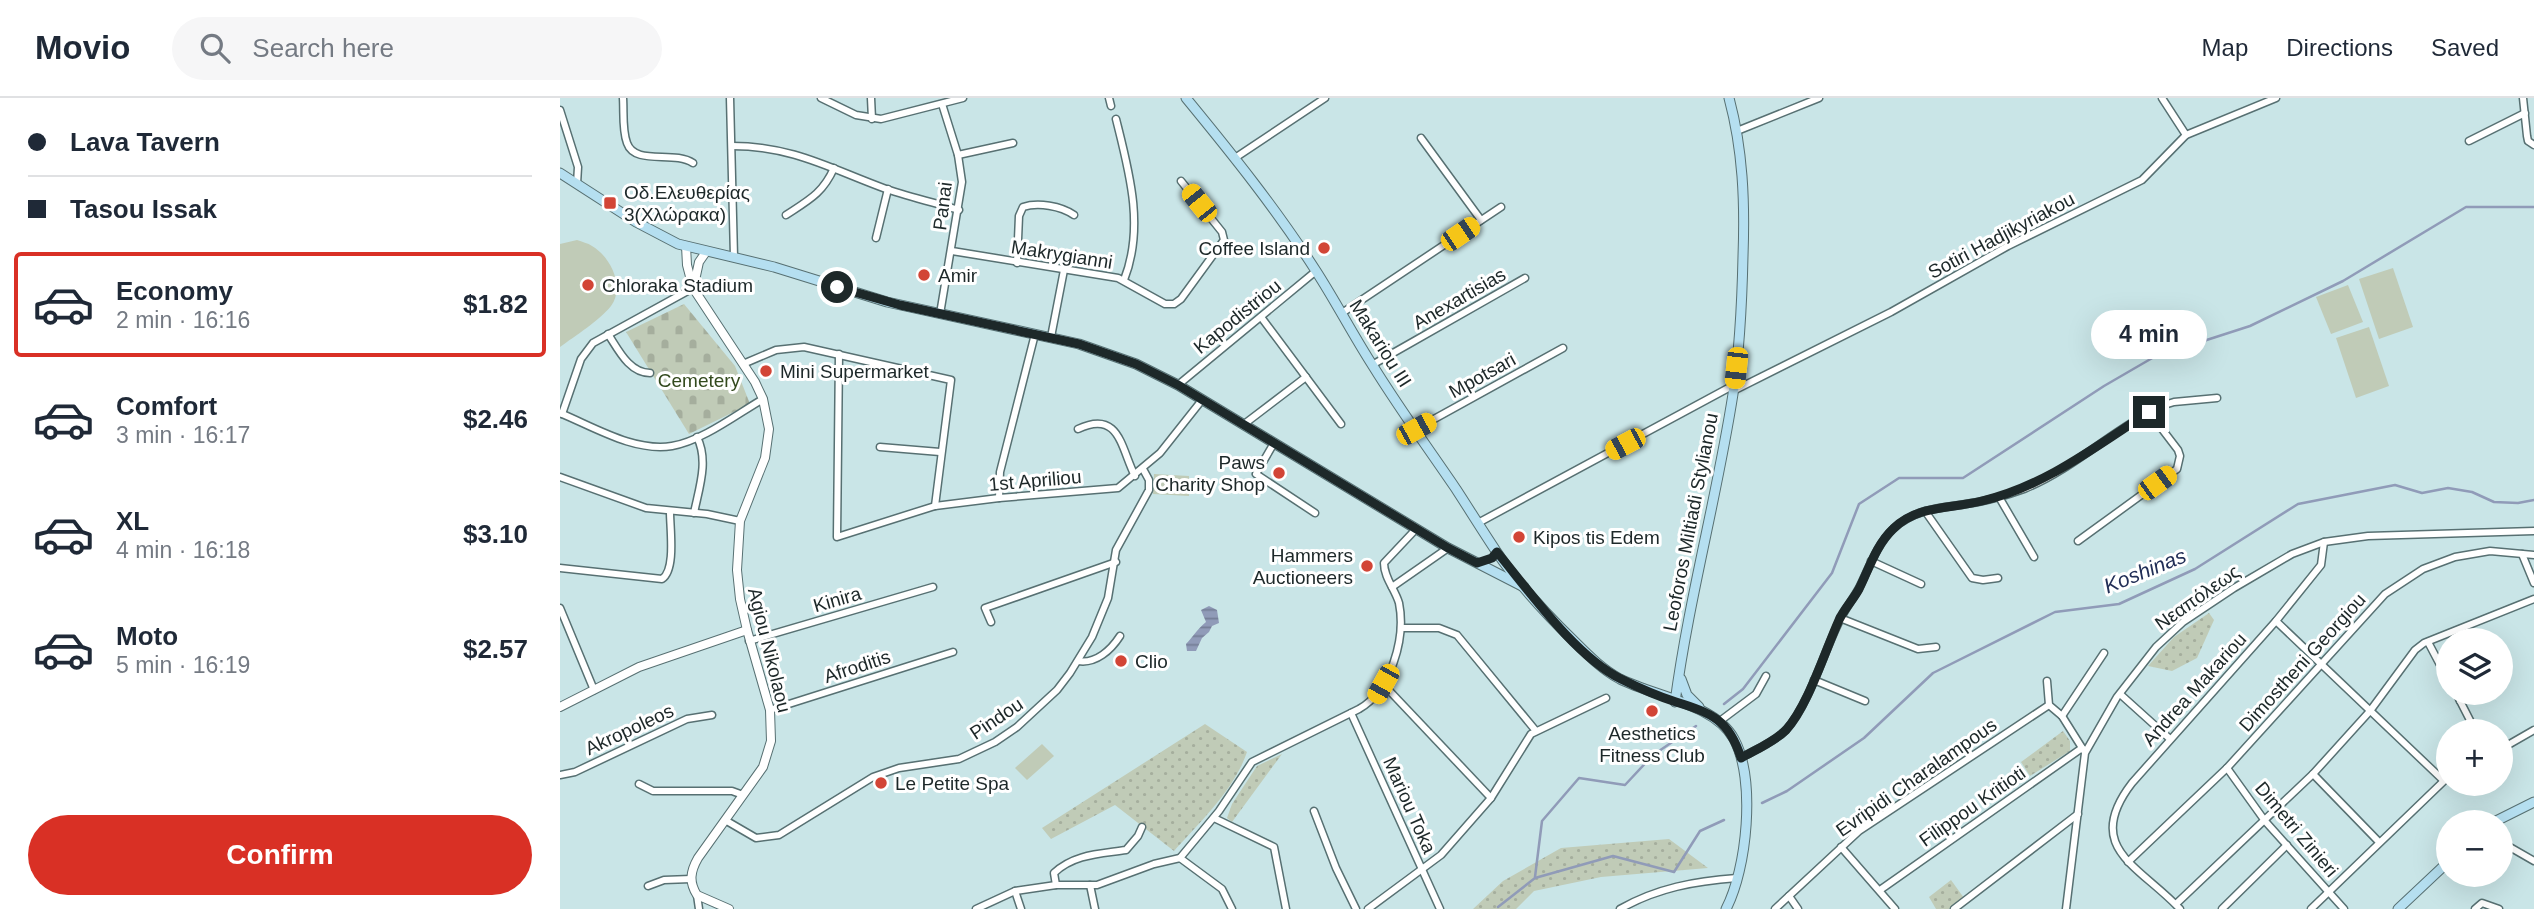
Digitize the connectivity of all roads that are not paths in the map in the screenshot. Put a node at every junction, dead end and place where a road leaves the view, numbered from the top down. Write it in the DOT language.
graph roads {
  1 [pos="623,98"];
  2 [pos="730,98"];
  3 [pos="821,98"];
  4 [pos="871,98"];
  5 [pos="963,98"];
  6 [pos="1109,98"];
  7 [pos="1186,98"];
  8 [pos="1325,98"];
  9 [pos="1729,98"];
  10 [pos="1819,98"];
  11 [pos="2162,98"];
  12 [pos="2276,98"];
  13 [pos="2523,98"];
  14 [pos="942,104"];
  15 [pos="1111,106"];
  16 [pos="560,110"];
  17 [pos="2525,113"];
  18 [pos="872,119"];
  19 [pos="1116,119"];
  20 [pos="1737,131"];
  21 [pos="2186,135"];
  22 [pos="1421,138"];
  23 [pos="2469,141"];
  24 [pos="1013,144"];
  25 [pos="2534,145"];
  26 [pos="732,146"];
  27 [pos="958,155"];
  28 [pos="1235,158"];
  29 [pos="693,163"];
  30 [pos="834,168"];
  31 [pos="560,173"];
  32 [pos="1181,181"];
  33 [pos="577,184"];
  34 [pos="888,189"];
  35 [pos="1501,207"];
  36 [pos="959,210"];
  37 [pos="786,215"];
  38 [pos="1074,215"];
  39 [pos="1481,220"];
  40 [pos="876,238"];
  41 [pos="686,246"];
  42 [pos="952,251"];
  43 [pos="706,252"];
  44 [pos="734,257"];
  45 [pos="1017,263"];
  46 [pos="1064,270"];
  47 [pos="1316,271"];
  48 [pos="1525,278"];
  49 [pos="1124,280"];
  50 [pos="693,288"];
  51 [pos="1342,313"];
  52 [pos="940,314"];
  53 [pos="1261,317"];
  54 [pos="608,334"];
  55 [pos="1035,334"];
  56 [pos="1051,337"];
  57 [pos="1563,348"];
  58 [pos="839,354"];
  59 [pos="743,364"];
  60 [pos="1372,365"];
  61 [pos="650,373"];
  62 [pos="1306,377"];
  63 [pos="1178,385"];
  64 [pos="1734,388"];
  65 [pos="2217,398"];
  66 [pos="763,399"];
  67 [pos="1202,400"];
  68 [pos="2149,412"];
  69 [pos="561,413"];
  70 [pos="1341,424"];
  71 [pos="1243,425"];
  72 [pos="1078,429"];
  73 [pos="1416,429"];
  74 [pos="697,437"];
  75 [pos="1274,443"];
  76 [pos="880,447"];
  77 [pos="940,452"];
  78 [pos="1143,470"];
  79 [pos="1135,476"];
  80 [pos="560,477"];
  81 [pos="1999,497"];
  82 [pos="999,498"];
  83 [pos="935,506"];
  84 [pos="1925,511"];
  85 [pos="670,512"];
  86 [pos="694,513"];
  87 [pos="1315,513"];
  88 [pos="740,521"];
  89 [pos="1478,523"];
  90 [pos="1416,529"];
  91 [pos="2534,531"];
  92 [pos="2078,541"];
  93 [pos="2325,542"];
  94 [pos="1448,548"];
  95 [pos="1497,552"];
  96 [pos="2522,554"];
  97 [pos="2534,555"];
  98 [pos="2034,556"];
  99 [pos="1871,561"];
  100 [pos="1116,562"];
  101 [pos="1477,563"];
  102 [pos="560,568"];
  103 [pos="1998,578"];
  104 [pos="2534,583"];
  105 [pos="1921,584"];
  106 [pos="933,587"];
  107 [pos="1392,587"];
  108 [pos="1524,587"];
  109 [pos="2534,599"];
  110 [pos="560,608"];
  111 [pos="1840,618"];
  112 [pos="2276,621"];
  113 [pos="991,622"];
  114 [pos="1401,628"];
  115 [pos="747,630"];
  116 [pos="1120,636"];
  117 [pos="749,641"];
  118 [pos="2428,642"];
  119 [pos="1936,648"];
  120 [pos="953,652"];
  121 [pos="2104,653"];
  122 [pos="2436,657"];
  123 [pos="1078,661"];
  124 [pos="2322,664"];
  125 [pos="1679,674"];
  126 [pos="1766,676"];
  127 [pos="1814,680"];
  128 [pos="2047,681"];
  129 [pos="1383,684"];
  130 [pos="594,690"];
  131 [pos="1651,693"];
  132 [pos="2120,694"];
  133 [pos="1606,698"];
  134 [pos="1865,701"];
  135 [pos="1675,702"];
  136 [pos="2049,705"];
  137 [pos="560,707"];
  138 [pos="770,710"];
  139 [pos="1702,710"];
  140 [pos="2370,711"];
  141 [pos="1352,713"];
  142 [pos="712,715"];
  143 [pos="2062,716"];
  144 [pos="1720,721"];
  145 [pos="2534,730"];
  146 [pos="1536,731"];
  147 [pos="2170,739"];
  148 [pos="2513,742"];
  149 [pos="2084,750"];
  150 [pos="1741,758"];
  151 [pos="2227,768"];
  152 [pos="2436,769"];
  153 [pos="2313,774"];
  154 [pos="560,775"];
  155 [pos="639,784"];
  156 [pos="2436,788"];
  157 [pos="743,795"];
  158 [pos="1491,798"];
  159 [pos="2534,802"];
  160 [pos="1314,811"];
  161 [pos="2513,812"];
  162 [pos="2078,814"];
  163 [pos="1214,818"];
  164 [pos="725,820"];
  165 [pos="2265,821"];
  166 [pos="1142,827"];
  167 [pos="2379,842"];
  168 [pos="2287,845"];
  169 [pos="1841,847"];
  170 [pos="2513,849"];
  171 [pos="1180,858"];
  172 [pos="2534,861"];
  173 [pos="2128,862"];
  174 [pos="1423,871"];
  175 [pos="2436,873"];
  176 [pos="1737,878"];
  177 [pos="691,879"];
  178 [pos="1056,885"];
  179 [pos="1090,885"];
  180 [pos="648,886"];
  181 [pos="1880,890"];
  182 [pos="1015,891"];
  183 [pos="2329,891"];
  184 [pos="697,895"];
  185 [pos="1789,896"];
  186 [pos="2178,907"];
  187 [pos="1622,908"];
  188 [pos="699,909"];
  189 [pos="729,909"];
  190 [pos="976,909"];
  191 [pos="1021,909"];
  192 [pos="1095,909"];
  193 [pos="1232,909"];
  194 [pos="1286,909"];
  195 [pos="1356,909"];
  196 [pos="1368,909"];
  197 [pos="1440,909"];
  198 [pos="1726,909"];
  199 [pos="1774,909"];
  200 [pos="1798,909"];
  201 [pos="1895,909"];
  202 [pos="1954,909"];
  203 [pos="2066,909"];
  204 [pos="2222,909"];
  205 [pos="2311,909"];
  206 [pos="2344,909"];
  207 [pos="2398,909"];
  208 [pos="2475,909"];
  209 [pos="2499,909"];
  1 -- 29 [label="street"];
  2 -- 26 [label="street"];
  3 -- 18 [label="street"];
  4 -- 18 [label="street"];
  5 -- 14 [label="street"];
  6 -- 15 [label="street"];
  7 -- 28 [label="main road, Makariou III"];
  8 -- 28 [label="street"];
  9 -- 20 [label="main road, Leoforos Miltiadi Stylianou"];
  10 -- 20 [label="street"];
  11 -- 21 [label="street"];
  12 -- 21 [label="street, Sotiri Hadjikyriakou"];
  13 -- 17 [label="street"];
  14 -- 18 [label="street"];
  14 -- 27 [label="street, Panai"];
  16 -- 33 [label="street"];
  17 -- 23 [label="street"];
  17 -- 25 [label="street"];
  19 -- 49 [label="street"];
  20 -- 64 [label="main road, Leoforos Miltiadi Stylianou"];
  21 -- 64 [label="street, Sotiri Hadjikyriakou"];
  22 -- 39 [label="street"];
  24 -- 27 [label="street"];
  26 -- 30 [label="street"];
  26 -- 44 [label="street"];
  27 -- 36 [label="street, Panai"];
  28 -- 47 [label="main road, Makariou III"];
  30 -- 34 [label="street"];
  30 -- 37 [label="street"];
  31 -- 33 [label="main road"];
  32 -- 49 [label="street, Makrygianni"];
  33 -- 41 [label="main road"];
  34 -- 36 [label="street"];
  34 -- 40 [label="street"];
  35 -- 39 [label="street"];
  36 -- 42 [label="street, Panai"];
  38 -- 45 [label="street"];
  39 -- 51 [label="street"];
  41 -- 43 [label="main road"];
  41 -- 50 [label="street, Agiou Nikolaou"];
  42 -- 45 [label="street, Makrygianni"];
  42 -- 52 [label="street, Panai"];
  43 -- 44 [label="main road"];
  43 -- 50 [label="street"];
  44 -- 52 [label="main road"];
  45 -- 46 [label="street, Makrygianni"];
  46 -- 49 [label="street, Makrygianni"];
  46 -- 56 [label="street"];
  47 -- 51 [label="main road, Makariou III"];
  47 -- 53 [label="street, Kapodistriou"];
  48 -- 60 [label="street, Anexartisias"];
  50 -- 54 [label="street"];
  50 -- 59 [label="street, Agiou Nikolaou"];
  51 -- 60 [label="main road, Makariou III"];
  52 -- 55 [label="main road"];
  53 -- 62 [label="street"];
  53 -- 63 [label="street, Kapodistriou"];
  54 -- 61 [label="street"];
  54 -- 69 [label="street"];
  55 -- 56 [label="main road"];
  55 -- 82 [label="street"];
  56 -- 63 [label="main road"];
  57 -- 73 [label="street, Mpotsari"];
  58 -- 59 [label="street"];
  58 -- 77 [label="street"];
  58 -- 83 [label="street, 1st Apriliou"];
  59 -- 66 [label="street, Agiou Nikolaou"];
  60 -- 73 [label="main road, Makariou III"];
  62 -- 70 [label="street"];
  62 -- 71 [label="street"];
  63 -- 67 [label="main road"];
  64 -- 89 [label="street, Sotiri Hadjikyriakou"];
  64 -- 125 [label="main road, Leoforos Miltiadi Stylianou"];
  65 -- 68 [label="street"];
  66 -- 74 [label="street"];
  66 -- 88 [label="street, Agiou Nikolaou"];
  67 -- 71 [label="main road"];
  67 -- 78 [label="street, 1st Apriliou"];
  68 -- 81 [label="street"];
  68 -- 92 [label="street"];
  69 -- 74 [label="street"];
  71 -- 75 [label="main road"];
  72 -- 79 [label="street"];
  73 -- 89 [label="main road, Makariou III"];
  74 -- 86 [label="street"];
  75 -- 87 [label="street"];
  75 -- 90 [label="main road"];
  76 -- 77 [label="street"];
  77 -- 83 [label="street"];
  78 -- 79 [label="street, 1st Apriliou"];
  78 -- 100 [label="street, Pindou"];
  79 -- 82 [label="street, 1st Apriliou"];
  80 -- 85 [label="street"];
  81 -- 84 [label="street"];
  81 -- 98 [label="street"];
  82 -- 83 [label="street, 1st Apriliou"];
  84 -- 99 [label="street"];
  84 -- 103 [label="street"];
  85 -- 86 [label="street"];
  85 -- 102 [label="street"];
  86 -- 88 [label="street"];
  88 -- 115 [label="street, Agiou Nikolaou"];
  89 -- 95 [label="main road, Makariou III"];
  90 -- 94 [label="main road"];
  90 -- 107 [label="street"];
  91 -- 93 [label="street, Νεαπόλεως"];
  93 -- 112 [label="street, Andrea Makariou"];
  93 -- 132 [label="street, Νεαπόλεως"];
  94 -- 101 [label="main road"];
  94 -- 107 [label="street"];
  95 -- 101 [label="main road"];
  95 -- 108 [label="main road, Makariou III"];
  96 -- 97 [label="street, Dimostheni Georgiou"];
  96 -- 104 [label="street"];
  96 -- 124 [label="street, Dimostheni Georgiou"];
  99 -- 105 [label="street"];
  99 -- 111 [label="street"];
  100 -- 113 [label="street"];
  100 -- 123 [label="street, Pindou"];
  101 -- 108 [label="main road"];
  106 -- 117 [label="street, Kinira"];
  107 -- 114 [label="street"];
  108 -- 131 [label="main road, Makariou III"];
  109 -- 118 [label="street"];
  110 -- 130 [label="street"];
  111 -- 119 [label="street"];
  111 -- 127 [label="street"];
  112 -- 124 [label="street"];
  112 -- 147 [label="street, Andrea Makariou"];
  114 -- 129 [label="street"];
  114 -- 146 [label="street"];
  115 -- 117 [label="street, Agiou Nikolaou"];
  115 -- 130 [label="street"];
  116 -- 123 [label="street"];
  117 -- 138 [label="street, Agiou Nikolaou"];
  118 -- 122 [label="street"];
  118 -- 140 [label="street"];
  120 -- 138 [label="street, Afroditis"];
  121 -- 143 [label="street"];
  123 -- 164 [label="street, Pindou"];
  124 -- 140 [label="street"];
  124 -- 151 [label="street, Dimostheni Georgiou"];
  125 -- 131 [label="main road"];
  125 -- 135 [label="main road, Leoforos Miltiadi Stylianou"];
  125 -- 139 [label="main road"];
  126 -- 144 [label="street"];
  127 -- 134 [label="street"];
  127 -- 150 [label="street"];
  128 -- 136 [label="street"];
  129 -- 141 [label="street"];
  129 -- 158 [label="street"];
  130 -- 137 [label="street"];
  131 -- 135 [label="main road, Makariou III"];
  132 -- 147 [label="street"];
  132 -- 149 [label="street, Νεαπόλεως"];
  133 -- 146 [label="street"];
  135 -- 139 [label="main road, Makariou III"];
  136 -- 143 [label="street"];
  136 -- 169 [label="street, Evripidi Charalampous"];
  138 -- 157 [label="street, Agiou Nikolaou"];
  139 -- 144 [label="main road, Makariou III"];
  140 -- 152 [label="street"];
  140 -- 153 [label="street"];
  141 -- 163 [label="street"];
  141 -- 174 [label="street, Mariou Toka"];
  142 -- 154 [label="street, Akropoleos"];
  143 -- 149 [label="street"];
  144 -- 150 [label="main road, Makariou III"];
  145 -- 148 [label="street"];
  146 -- 158 [label="street"];
  147 -- 173 [label="street, Andrea Makariou"];
  149 -- 162 [label="street, Νεαπόλεως"];
  149 -- 181 [label="street, Filippou Kritioti"];
  150 -- 176 [label="main road, Makariou III"];
  151 -- 165 [label="street, Dimetri Zinieri"];
  151 -- 173 [label="street, Dimostheni Georgiou"];
  153 -- 165 [label="street"];
  153 -- 167 [label="street"];
  155 -- 157 [label="street"];
  156 -- 167 [label="street"];
  157 -- 164 [label="street, Agiou Nikolaou"];
  158 -- 174 [label="street"];
  159 -- 161 [label="main road"];
  160 -- 195 [label="street"];
  162 -- 202 [label="street"];
  162 -- 203 [label="street, Νεαπόλεως"];
  163 -- 171 [label="street"];
  163 -- 194 [label="street"];
  164 -- 177 [label="street, Agiou Nikolaou"];
  165 -- 168 [label="street, Dimetri Zinieri"];
  165 -- 186 [label="street"];
  166 -- 178 [label="street"];
  167 -- 183 [label="street"];
  168 -- 183 [label="street, Dimetri Zinieri"];
  168 -- 204 [label="street"];
  169 -- 181 [label="street"];
  169 -- 185 [label="street, Evripidi Charalampous"];
  170 -- 172 [label="street"];
  171 -- 179 [label="street"];
  171 -- 193 [label="street"];
  173 -- 186 [label="street"];
  174 -- 196 [label="street"];
  174 -- 197 [label="street, Mariou Toka"];
  175 -- 207 [label="main road"];
  176 -- 187 [label="street"];
  176 -- 198 [label="main road, Makariou III"];
  177 -- 180 [label="street"];
  177 -- 184 [label="street"];
  178 -- 179 [label="street"];
  178 -- 182 [label="street"];
  179 -- 192 [label="street"];
  181 -- 201 [label="street"];
  182 -- 190 [label="street"];
  182 -- 191 [label="street"];
  183 -- 205 [label="street"];
  183 -- 206 [label="street, Dimetri Zinieri"];
  184 -- 188 [label="street"];
  184 -- 189 [label="street"];
  185 -- 199 [label="street, Evripidi Charalampous"];
  185 -- 200 [label="street"];
  208 -- 209 [label="street"];
}
